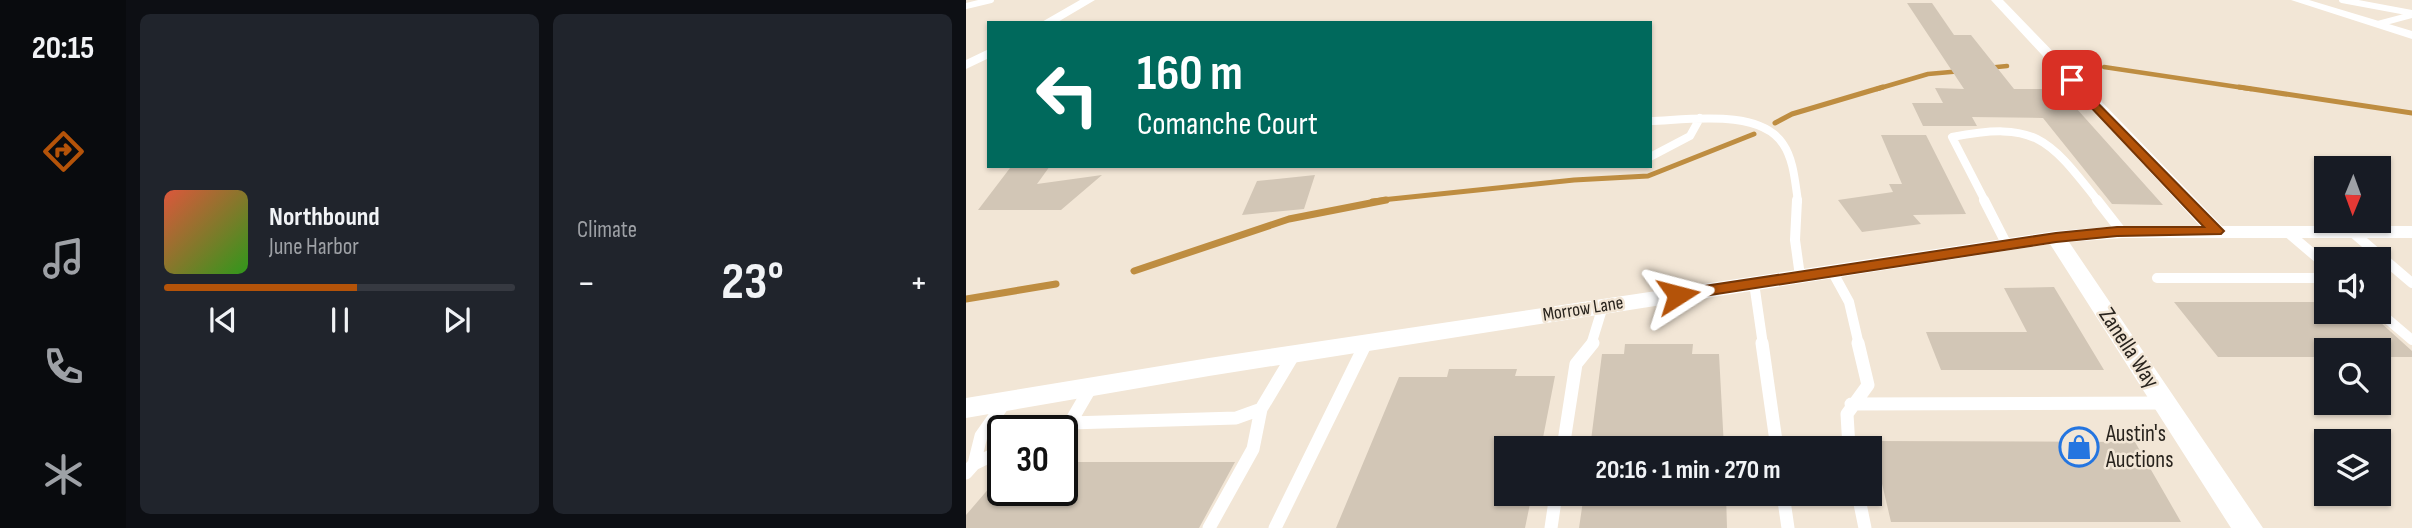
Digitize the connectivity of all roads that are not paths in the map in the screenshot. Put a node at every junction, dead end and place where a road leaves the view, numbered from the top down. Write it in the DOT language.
graph roads {
  1 [pos="991,0"];
  2 [pos="1089,0"];
  3 [pos="1997,0"];
  4 [pos="2297,0"];
  5 [pos="2342,0"];
  6 [pos="966,6"];
  7 [pos="2410,16"];
  8 [pos="1050,21"];
  9 [pos="2378,24"];
  10 [pos="2412,35"];
  11 [pos="987,54"];
  12 [pos="966,65"];
  13 [pos="1700,118"];
  14 [pos="1652,121"];
  15 [pos="1652,156"];
  16 [pos="2216,231"];
  17 [pos="2286,231"];
  18 [pos="2314,231"];
  19 [pos="2122,232"];
  20 [pos="2353,233"];
  21 [pos="2390,233"];
  22 [pos="2409,234"];
  23 [pos="2056,237"];
  24 [pos="2007,245"];
  25 [pos="2314,255"];
  26 [pos="1832,271"];
  27 [pos="1800,276"];
  28 [pos="2157,278"];
  29 [pos="2314,278"];
  30 [pos="1754,283"];
  31 [pos="2412,283"];
  32 [pos="1603,306"];
  33 [pos="2391,322"];
  34 [pos="2412,340"];
  35 [pos="1366,343"];
  36 [pos="1294,354"];
  37 [pos="1091,386"];
  38 [pos="1005,401"];
  39 [pos="2165,403"];
  40 [pos="1851,404"];
  41 [pos="966,408"];
  42 [pos="1261,409"];
  43 [pos="1075,415"];
  44 [pos="1078,423"];
  45 [pos="1565,436"];
  46 [pos="1775,436"];
  47 [pos="1846,436"];
  48 [pos="987,459"];
  49 [pos="970,469"];
  50 [pos="1554,506"];
  51 [pos="1785,506"];
  52 [pos="1860,506"];
  53 [pos="1209,528"];
  54 [pos="1275,528"];
  55 [pos="1551,528"];
  56 [pos="1788,528"];
  57 [pos="1865,528"];
  58 [pos="2248,528"];
  1 -- 6 [label="lane"];
  2 -- 8 [label="street"];
  3 -- 16 [label="street"];
  4 -- 9 [label="street"];
  5 -- 7 [label="lane"];
  7 -- 9 [label="lane"];
  9 -- 10 [label="street"];
  11 -- 12 [label="street"];
  13 -- 14 [label="lane"];
  13 -- 15 [label="lane"];
  13 -- 27 [label="lane"];
  16 -- 17 [label="street, Morrow Lane"];
  16 -- 19 [label="street, Morrow Lane"];
  17 -- 18 [label="street, Morrow Lane"];
  17 -- 25 [label="lane"];
  19 -- 23 [label="street, Morrow Lane"];
  19 -- 24 [label="lane"];
  20 -- 31 [label="lane"];
  21 -- 22 [label="street, Morrow Lane"];
  23 -- 24 [label="street, Morrow Lane"];
  23 -- 39 [label="street, Zanella Way"];
  24 -- 26 [label="street, Morrow Lane"];
  26 -- 27 [label="street, Morrow Lane"];
  26 -- 40 [label="lane"];
  27 -- 30 [label="street, Morrow Lane"];
  28 -- 29 [label="lane"];
  30 -- 32 [label="street, Morrow Lane"];
  30 -- 46 [label="lane"];
  32 -- 35 [label="street, Morrow Lane"];
  32 -- 45 [label="lane"];
  33 -- 34 [label="lane"];
  35 -- 36 [label="street, Morrow Lane"];
  35 -- 54 [label="lane"];
  36 -- 37 [label="street, Morrow Lane"];
  36 -- 42 [label="lane"];
  37 -- 38 [label="street, Morrow Lane"];
  37 -- 43 [label="lane"];
  38 -- 41 [label="street, Morrow Lane"];
  38 -- 49 [label="lane"];
  39 -- 40 [label="lane"];
  39 -- 58 [label="street, Zanella Way"];
  40 -- 47 [label="lane"];
  42 -- 44 [label="lane"];
  42 -- 53 [label="lane"];
  48 -- 49 [label="lane"];
  50 -- 55 [label="lane"];
  51 -- 56 [label="lane"];
  52 -- 57 [label="lane"];
}
